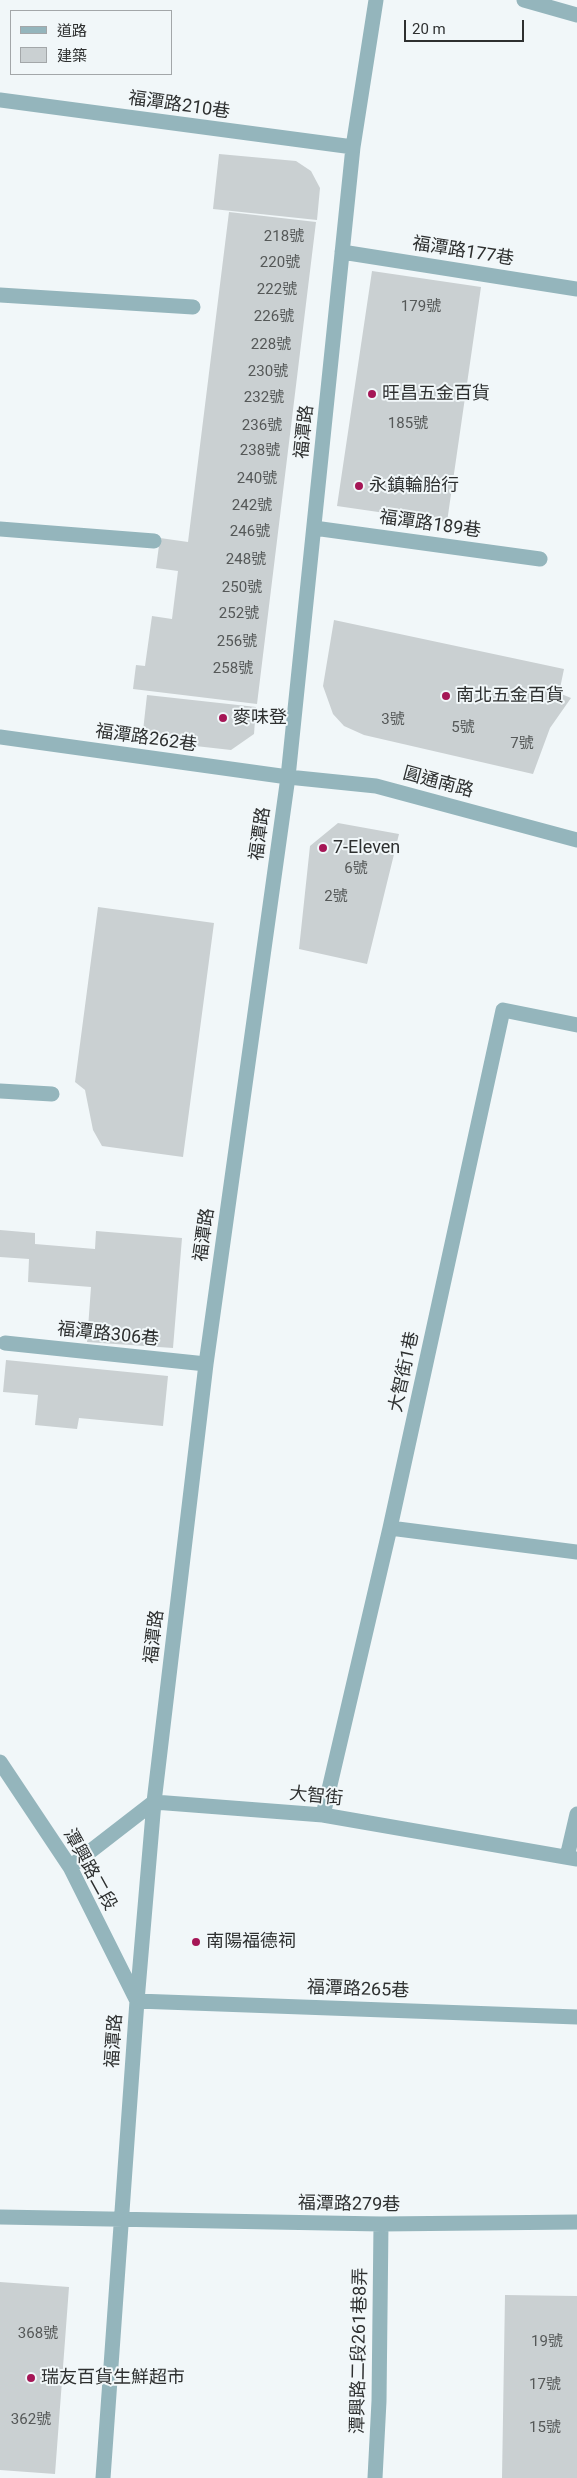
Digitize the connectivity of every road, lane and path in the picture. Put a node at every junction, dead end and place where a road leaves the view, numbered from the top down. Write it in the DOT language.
graph roads {
  1 [pos="376,0"];
  2 [pos="524,0"];
  3 [pos="577,16"];
  4 [pos="0,100"];
  5 [pos="353,147"];
  6 [pos="342,252"];
  7 [pos="577,289"];
  8 [pos="0,295"];
  9 [pos="193,307"];
  10 [pos="314,528"];
  11 [pos="0,529"];
  12 [pos="154,541"];
  13 [pos="540,559"];
  14 [pos="0,737"];
  15 [pos="288,777"];
  16 [pos="577,840"];
  17 [pos="577,1026"];
  18 [pos="0,1091"];
  19 [pos="52,1094"];
  20 [pos="5,1343"];
  21 [pos="206,1364"];
  22 [pos="390,1528"];
  23 [pos="577,1552"];
  24 [pos="0,1762"];
  25 [pos="154,1802"];
  26 [pos="577,1814"];
  27 [pos="323,1815"];
  28 [pos="572,1858"];
  29 [pos="70,1867"];
  30 [pos="137,2000"];
  31 [pos="577,2017"];
  32 [pos="0,2217"];
  33 [pos="121,2220"];
  34 [pos="577,2222"];
  35 [pos="381,2224"];
  36 [pos="103,2478"];
  37 [pos="375,2478"];
  1 -- 5 [label="street, 福潭路"];
  2 -- 3 [label="street"];
  4 -- 5 [label="street, 福潭路210巷"];
  5 -- 6 [label="street, 福潭路"];
  6 -- 7 [label="street, 福潭路177巷"];
  6 -- 10 [label="street, 福潭路"];
  8 -- 9 [label="street"];
  10 -- 13 [label="street, 福潭路189巷"];
  10 -- 15 [label="street, 福潭路"];
  11 -- 12 [label="street"];
  14 -- 15 [label="street, 福潭路262巷"];
  15 -- 16 [label="street, 圓通南路"];
  15 -- 21 [label="street, 福潭路"];
  17 -- 22 [label="street, 大智街1巷"];
  18 -- 19 [label="street"];
  20 -- 21 [label="street, 福潭路306巷"];
  21 -- 25 [label="street, 福潭路"];
  22 -- 23 [label="street"];
  22 -- 27 [label="street, 大智街1巷"];
  24 -- 29 [label="street, 潭興路二段"];
  25 -- 27 [label="street, 大智街"];
  25 -- 29 [label="street"];
  25 -- 30 [label="street, 福潭路"];
  26 -- 28 [label="street"];
  27 -- 28 [label="street, 大智街"];
  29 -- 30 [label="street, 潭興路二段"];
  30 -- 31 [label="street, 福潭路265巷"];
  30 -- 33 [label="street, 福潭路"];
  32 -- 33 [label="street, 福潭路279巷"];
  33 -- 35 [label="street, 福潭路279巷"];
  33 -- 36 [label="street, 福潭路"];
  34 -- 35 [label="street, 福潭路279巷"];
  35 -- 37 [label="street, 潭興路二段261巷8弄"];
}
